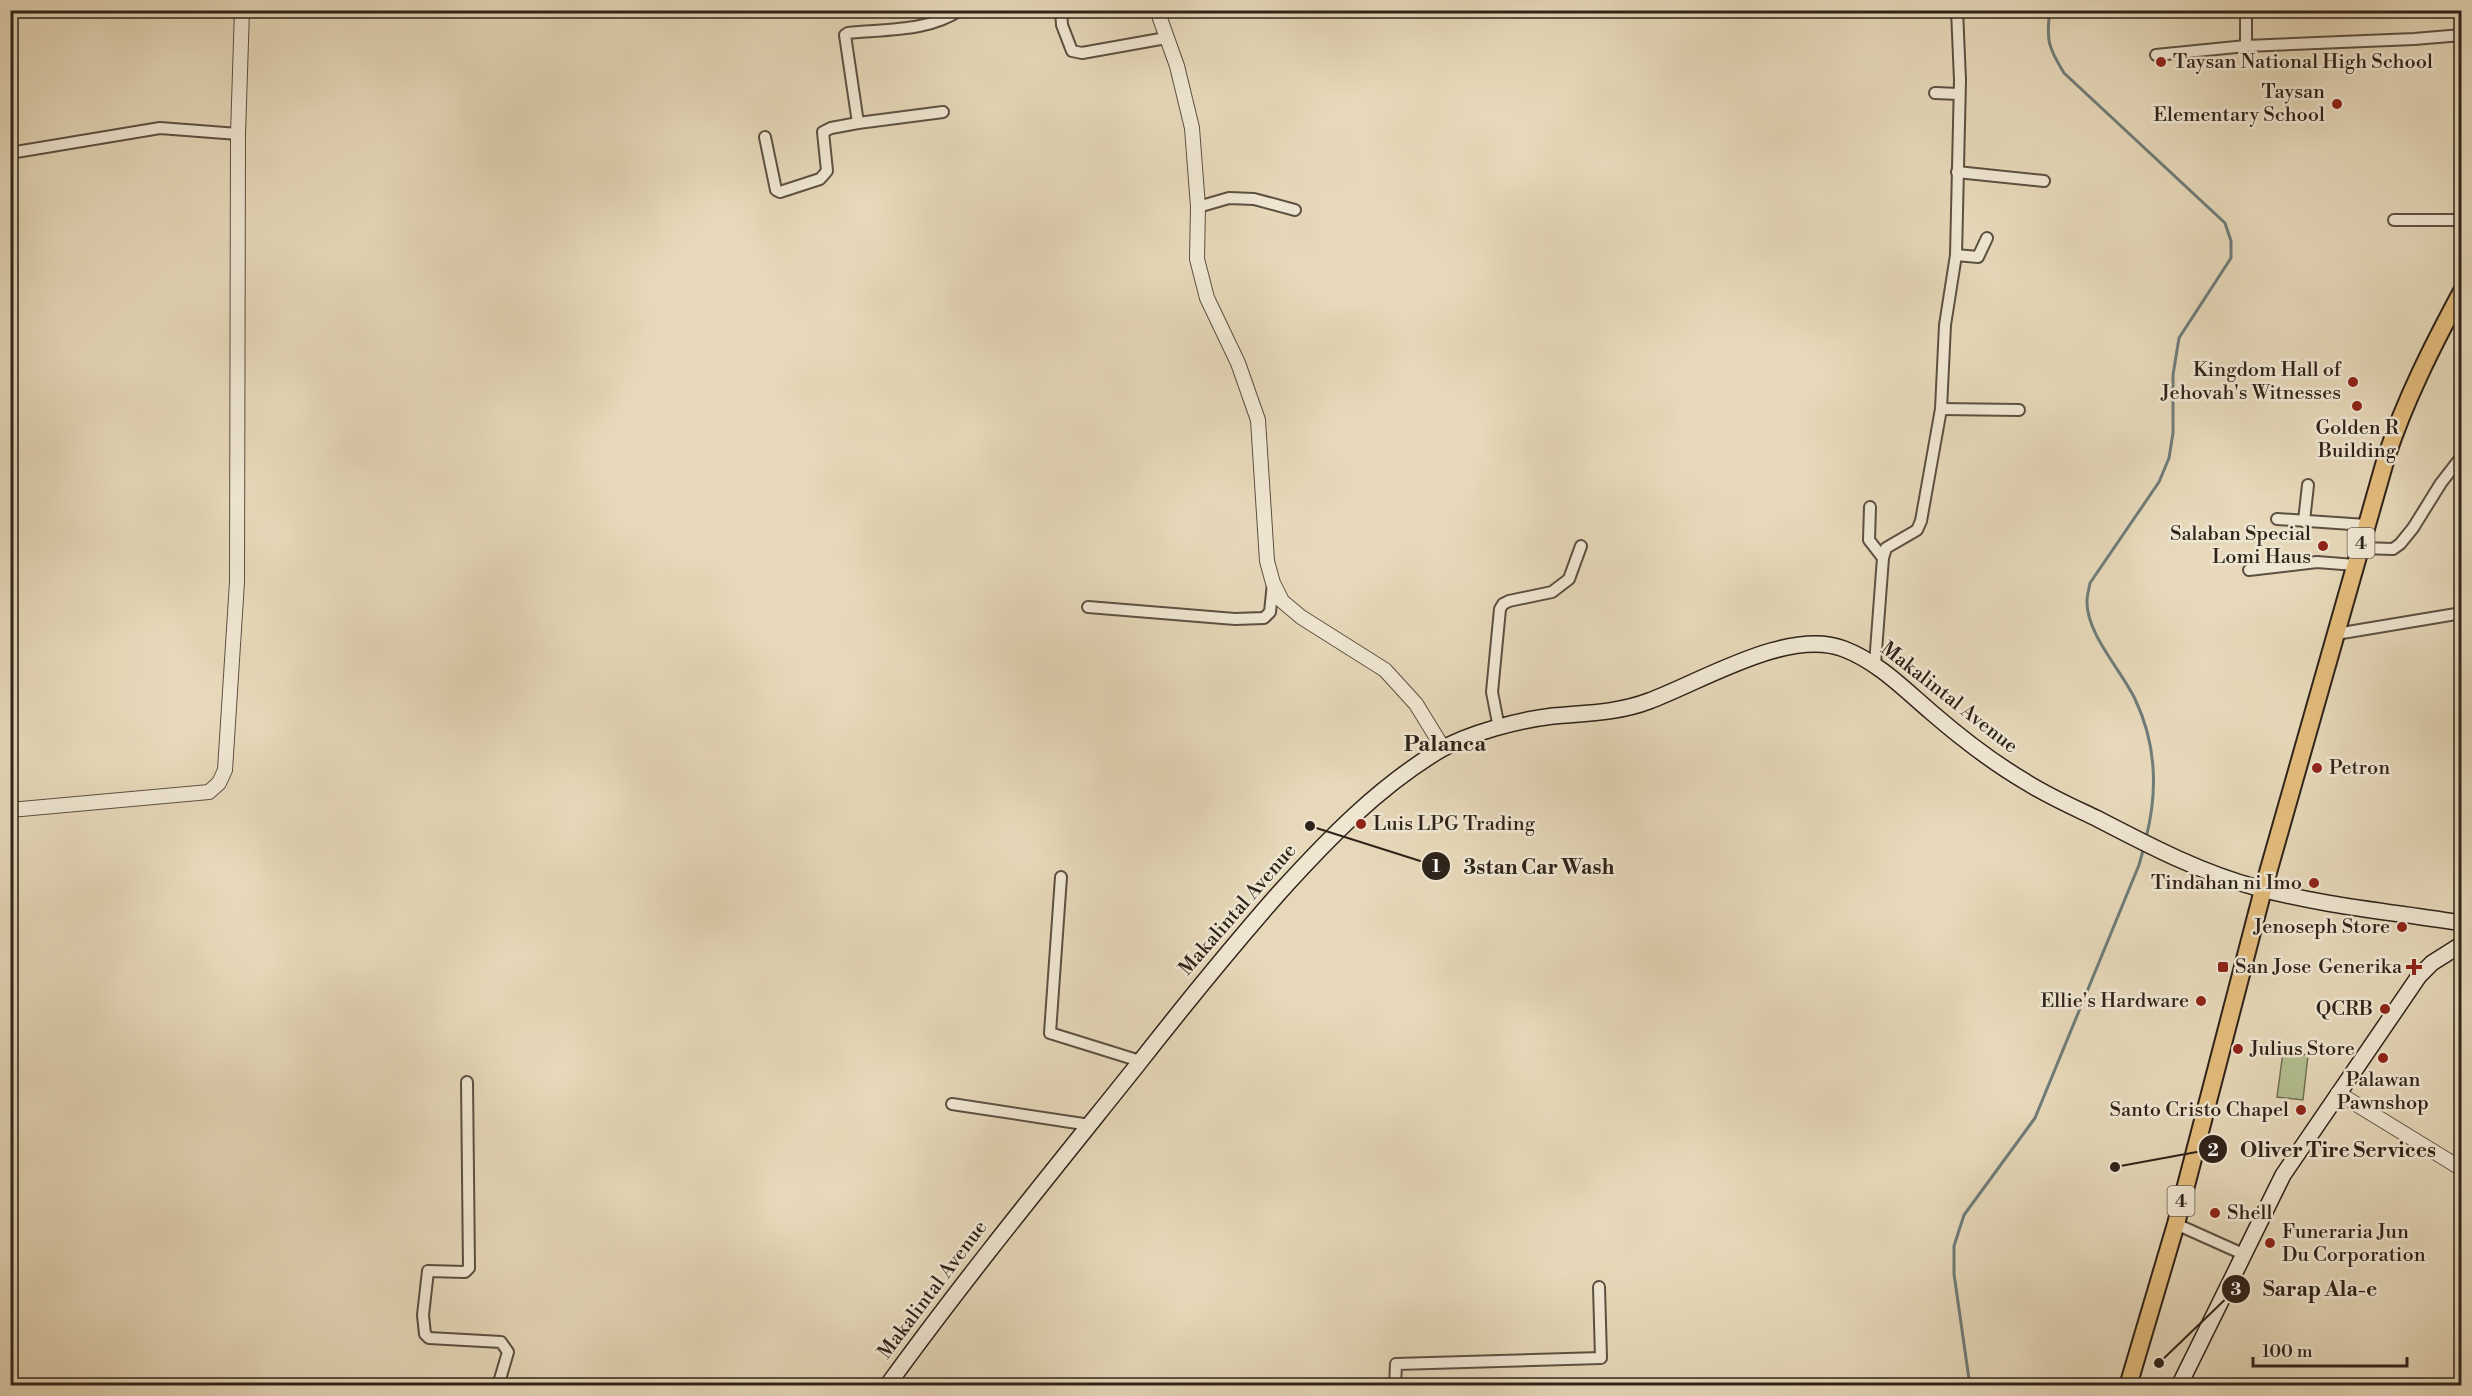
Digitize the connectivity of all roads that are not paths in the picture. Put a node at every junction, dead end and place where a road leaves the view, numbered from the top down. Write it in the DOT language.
graph roads {
  1 [pos="242,10"];
  2 [pos="960,10"];
  3 [pos="1061,10"];
  4 [pos="1157,10"];
  5 [pos="1957,10"];
  6 [pos="2246,10"];
  7 [pos="2462,35"];
  8 [pos="1166,38"];
  9 [pos="2246,46"];
  10 [pos="2156,55"];
  11 [pos="1935,93"];
  12 [pos="1959,94"];
  13 [pos="943,111"];
  14 [pos="858,123"];
  15 [pos="238,134"];
  16 [pos="765,137"];
  17 [pos="10,153"];
  18 [pos="1957,172"];
  19 [pos="2044,181"];
  20 [pos="1198,207"];
  21 [pos="1295,210"];
  22 [pos="2394,220"];
  23 [pos="2462,220"];
  24 [pos="1987,238"];
  25 [pos="1956,255"];
  26 [pos="2462,291"];
  27 [pos="1941,409"];
  28 [pos="2019,410"];
  29 [pos="2462,456"];
  30 [pos="2308,485"];
  31 [pos="1870,507"];
  32 [pos="2277,519"];
  33 [pos="2304,521"];
  34 [pos="2366,525"];
  35 [pos="1581,546"];
  36 [pos="2360,548"];
  37 [pos="1883,558"];
  38 [pos="2355,565"];
  39 [pos="2249,570"];
  40 [pos="1273,583"];
  41 [pos="1088,607"];
  42 [pos="2462,613"];
  43 [pos="2336,634"];
  44 [pos="1875,664"];
  45 [pos="1499,728"];
  46 [pos="1443,748"];
  47 [pos="10,810"];
  48 [pos="1061,877"];
  49 [pos="2263,890"];
  50 [pos="2462,922"];
  51 [pos="2462,944"];
  52 [pos="1140,1061"];
  53 [pos="467,1082"];
  54 [pos="2338,1092"];
  55 [pos="952,1104"];
  56 [pos="1090,1125"];
  57 [pos="2462,1169"];
  58 [pos="2176,1224"];
  59 [pos="2243,1254"];
  60 [pos="1599,1287"];
  61 [pos="498,1386"];
  62 [pos="887,1386"];
  63 [pos="1395,1386"];
  64 [pos="2128,1386"];
  65 [pos="2179,1386"];
  1 -- 15 [label="street"];
  2 -- 14 [label="street"];
  3 -- 8 [label="street"];
  4 -- 8 [label="street"];
  5 -- 12 [label="street"];
  6 -- 9 [label="street"];
  7 -- 9 [label="street"];
  8 -- 20 [label="street"];
  9 -- 10 [label="street"];
  11 -- 12 [label="street"];
  12 -- 18 [label="street"];
  13 -- 14 [label="street"];
  14 -- 16 [label="street"];
  15 -- 17 [label="street"];
  15 -- 47 [label="street"];
  18 -- 19 [label="street"];
  18 -- 25 [label="street"];
  20 -- 21 [label="street"];
  20 -- 40 [label="street"];
  22 -- 23 [label="street"];
  24 -- 25 [label="street"];
  25 -- 27 [label="street"];
  26 -- 34 [label="highway, 4"];
  27 -- 28 [label="street"];
  27 -- 37 [label="street"];
  29 -- 36 [label="street"];
  30 -- 33 [label="street"];
  31 -- 37 [label="street"];
  32 -- 33 [label="street"];
  33 -- 34 [label="street"];
  34 -- 36 [label="highway, 4"];
  35 -- 45 [label="street"];
  36 -- 38 [label="highway, 4"];
  37 -- 44 [label="street"];
  38 -- 39 [label="street"];
  38 -- 43 [label="highway, 4"];
  40 -- 41 [label="street"];
  40 -- 46 [label="street"];
  42 -- 43 [label="street"];
  43 -- 49 [label="highway, 4"];
  44 -- 45 [label="main road, Makalintal Avenue"];
  44 -- 49 [label="main road, Makalintal Avenue"];
  45 -- 46 [label="main road, Makalintal Avenue"];
  46 -- 52 [label="main road, Makalintal Avenue"];
  48 -- 52 [label="street"];
  49 -- 50 [label="main road, Makalintal Avenue"];
  49 -- 58 [label="highway, 4"];
  51 -- 54 [label="main road"];
  52 -- 56 [label="main road, Makalintal Avenue"];
  53 -- 61 [label="street"];
  54 -- 57 [label="street"];
  54 -- 59 [label="main road"];
  55 -- 56 [label="street"];
  56 -- 62 [label="main road, Makalintal Avenue"];
  58 -- 59 [label="street"];
  58 -- 64 [label="highway, 4"];
  59 -- 65 [label="main road"];
  60 -- 63 [label="street"];
}
